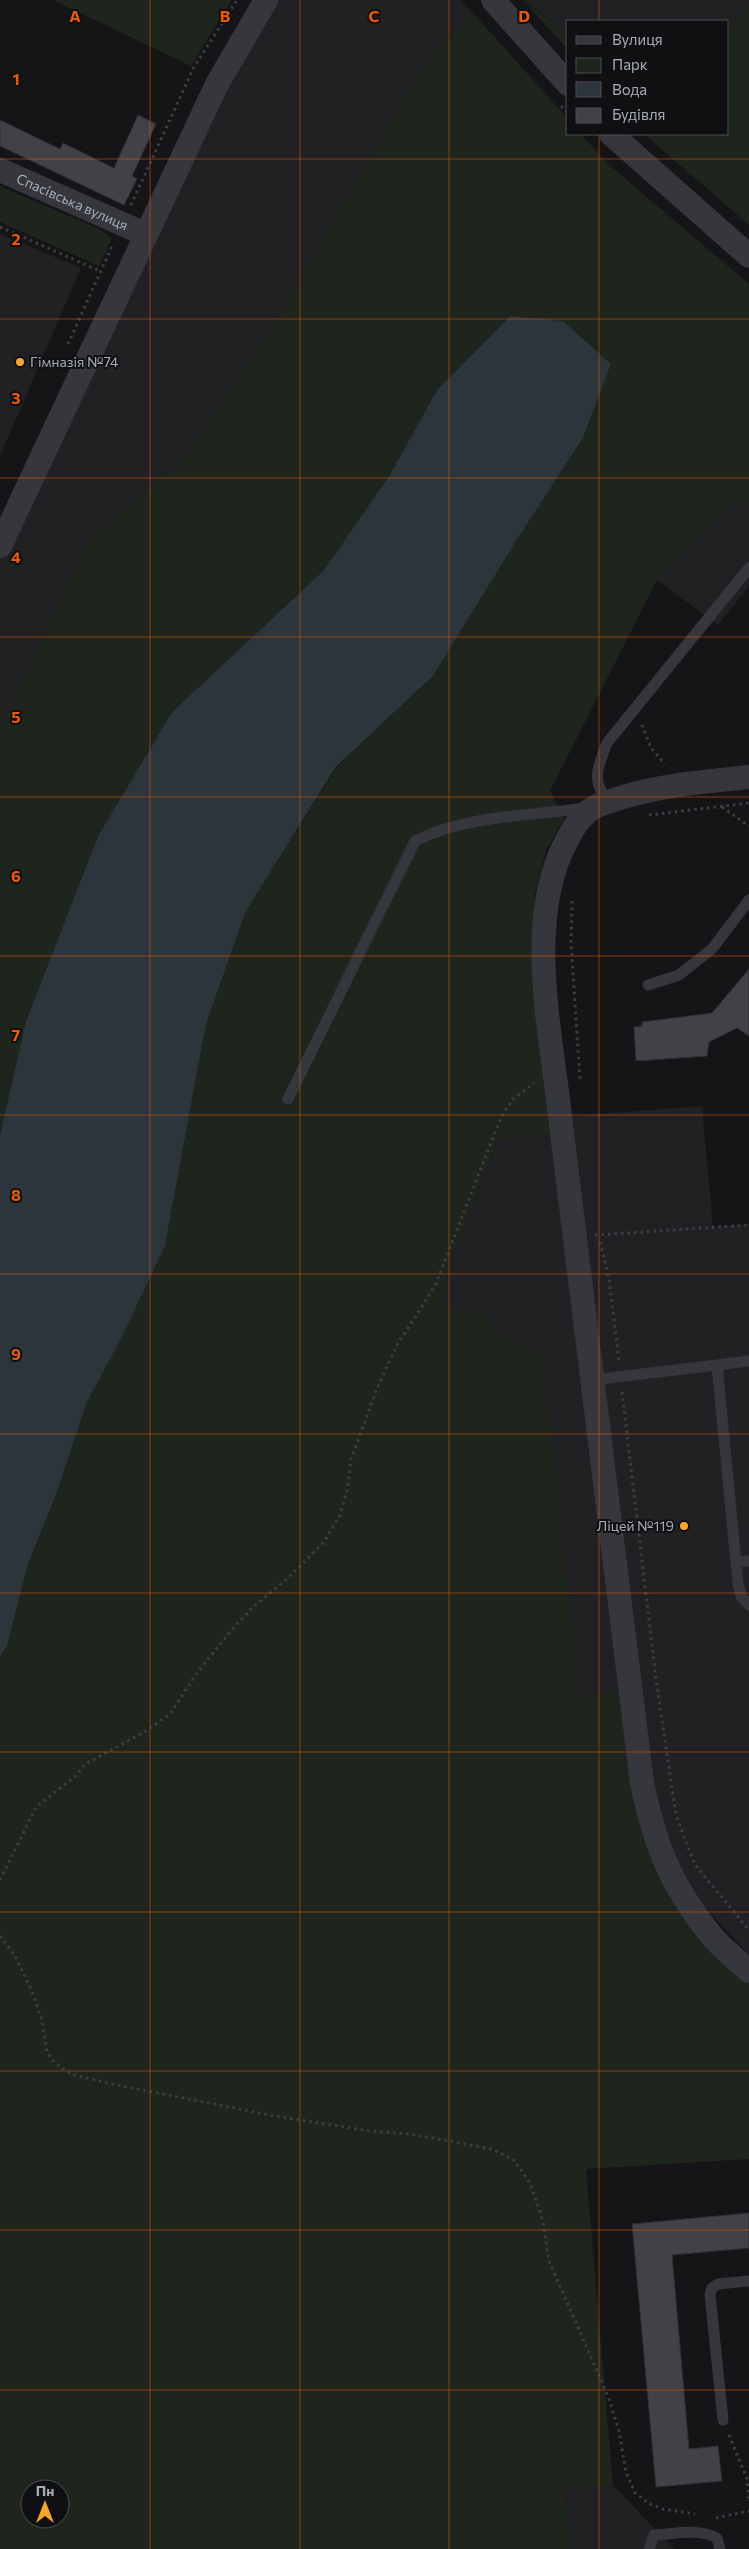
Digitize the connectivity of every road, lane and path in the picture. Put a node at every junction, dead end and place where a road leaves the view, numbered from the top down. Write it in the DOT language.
graph roads {
  1 [pos="237,0"];
  2 [pos="266,0"];
  3 [pos="493,0"];
  4 [pos="566,82"];
  5 [pos="613,135"];
  6 [pos="0,170"];
  7 [pos="122,224"];
  8 [pos="0,227"];
  9 [pos="145,234"];
  10 [pos="749,256"];
  11 [pos="100,271"];
  12 [pos="124,281"];
  13 [pos="0,546"];
  14 [pos="749,568"];
  15 [pos="749,777"];
  16 [pos="749,803"];
  17 [pos="601,805"];
  18 [pos="646,816"];
  19 [pos="572,894"];
  20 [pos="749,900"];
  21 [pos="648,985"];
  22 [pos="555,1073"];
  23 [pos="581,1089"];
  24 [pos="288,1099"];
  25 [pos="597,1225"];
  26 [pos="749,1225"];
  27 [pos="598,1235"];
  28 [pos="575,1237"];
  29 [pos="749,1361"];
  30 [pos="717,1365"];
  31 [pos="620,1377"];
  32 [pos="592,1380"];
  33 [pos="749,1561"];
  34 [pos="736,1562"];
  35 [pos="749,1605"];
  36 [pos="0,1880"];
  37 [pos="749,1930"];
  38 [pos="0,1936"];
  39 [pos="749,1971"];
  40 [pos="749,2281"];
  41 [pos="723,2420"];
  42 [pos="749,2500"];
  43 [pos="749,2512"];
  44 [pos="698,2515"];
  45 [pos="712,2517"];
  46 [pos="649,2549"];
  47 [pos="720,2549"];
  1 -- 7 [label="path"];
  2 -- 9 [label="street"];
  3 -- 4 [label="street"];
  5 -- 10 [label="street"];
  6 -- 7 [label="street, Спасівська вулиця"];
  7 -- 9 [label="street, Спасівська вулиця"];
  7 -- 11 [label="path"];
  8 -- 11 [label="path"];
  9 -- 12 [label="street"];
  11 -- 12 [label="path"];
  12 -- 13 [label="street"];
  14 -- 17 [label="lane"];
  15 -- 17 [label="street"];
  16 -- 18 [label="path"];
  17 -- 22 [label="street"];
  17 -- 24 [label="lane"];
  19 -- 23 [label="path"];
  20 -- 21 [label="lane"];
  22 -- 28 [label="street"];
  22 -- 36 [label="path"];
  25 -- 27 [label="path"];
  26 -- 27 [label="path"];
  27 -- 28 [label="path"];
  27 -- 31 [label="path"];
  28 -- 32 [label="street"];
  29 -- 30 [label="lane"];
  30 -- 31 [label="lane"];
  30 -- 34 [label="lane"];
  31 -- 32 [label="lane"];
  31 -- 37 [label="path"];
  32 -- 39 [label="street"];
  33 -- 34 [label="lane"];
  34 -- 35 [label="lane"];
  38 -- 44 [label="path"];
  40 -- 41 [label="lane"];
  41 -- 42 [label="path"];
  43 -- 45 [label="path"];
  46 -- 47 [label="lane"];
}
